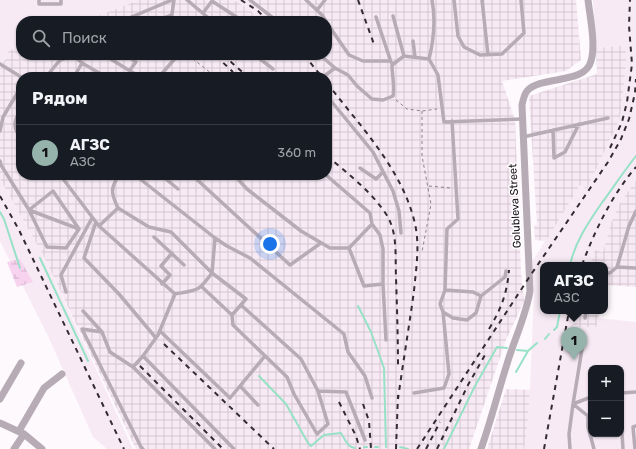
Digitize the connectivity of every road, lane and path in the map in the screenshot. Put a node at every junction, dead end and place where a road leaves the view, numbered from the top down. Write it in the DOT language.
graph roads {
  1 [pos="39,0"];
  2 [pos="61,0"];
  3 [pos="173,0"];
  4 [pos="187,0"];
  5 [pos="250,0"];
  6 [pos="306,0"];
  7 [pos="325,0"];
  8 [pos="432,0"];
  9 [pos="454,0"];
  10 [pos="482,0"];
  11 [pos="521,0"];
  12 [pos="588,0"];
  13 [pos="317,10"];
  14 [pos="203,13"];
  15 [pos="172,15"];
  16 [pos="134,16"];
  17 [pos="206,16"];
  18 [pos="235,16"];
  19 [pos="271,16"];
  20 [pos="322,16"];
  21 [pos="393,16"];
  22 [pos="376,18"];
  23 [pos="332,31"];
  24 [pos="413,41"];
  25 [pos="488,55"];
  26 [pos="404,56"];
  27 [pos="415,57"];
  28 [pos="429,59"];
  29 [pos="60,60"];
  30 [pos="79,60"];
  31 [pos="113,60"];
  32 [pos="133,60"];
  33 [pos="174,60"];
  34 [pos="194,60"];
  35 [pos="261,60"];
  36 [pos="326,60"];
  37 [pos="82,63"];
  38 [pos="391,63"];
  39 [pos="0,64"];
  40 [pos="335,68"];
  41 [pos="273,69"];
  42 [pos="130,70"];
  43 [pos="50,72"];
  44 [pos="77,72"];
  45 [pos="97,72"];
  46 [pos="133,72"];
  47 [pos="163,72"];
  48 [pos="210,72"];
  49 [pos="330,72"];
  50 [pos="16,74"];
  51 [pos="16,96"];
  52 [pos="393,96"];
  53 [pos="332,102"];
  54 [pos="442,108"];
  55 [pos="422,111"];
  56 [pos="16,117"];
  57 [pos="608,118"];
  58 [pos="522,119"];
  59 [pos="452,121"];
  60 [pos="579,124"];
  61 [pos="553,130"];
  62 [pos="0,131"];
  63 [pos="16,131"];
  64 [pos="523,137"];
  65 [pos="0,161"];
  66 [pos="360,168"];
  67 [pos="383,172"];
  68 [pos="64,180"];
  69 [pos="116,180"];
  70 [pos="141,180"];
  71 [pos="166,180"];
  72 [pos="197,180"];
  73 [pos="239,180"];
  74 [pos="332,180"];
  75 [pos="428,186"];
  76 [pos="456,188"];
  77 [pos="178,189"];
  78 [pos="118,208"];
  79 [pos="28,210"];
  80 [pos="636,210"];
  81 [pos="92,218"];
  82 [pos="96,222"];
  83 [pos="372,224"];
  84 [pos="99,226"];
  85 [pos="79,228"];
  86 [pos="401,233"];
  87 [pos="154,237"];
  88 [pos="215,238"];
  89 [pos="321,243"];
  90 [pos="349,248"];
  91 [pos="422,252"];
  92 [pos="172,253"];
  93 [pos="184,265"];
  94 [pos="617,267"];
  95 [pos="636,268"];
  96 [pos="506,271"];
  97 [pos="212,273"];
  98 [pos="608,273"];
  99 [pos="162,284"];
  100 [pos="383,284"];
  101 [pos="202,287"];
  102 [pos="445,290"];
  103 [pos="66,292"];
  104 [pos="175,294"];
  105 [pos="481,296"];
  106 [pos="241,305"];
  107 [pos="83,311"];
  108 [pos="443,312"];
  109 [pos="586,314"];
  110 [pos="232,315"];
  111 [pos="585,318"];
  112 [pos="160,331"];
  113 [pos="102,332"];
  114 [pos="584,337"];
  115 [pos="156,338"];
  116 [pos="386,340"];
  117 [pos="143,356"];
  118 [pos="265,356"];
  119 [pos="21,363"];
  120 [pos="132,367"];
  121 [pos="62,374"];
  122 [pos="240,387"];
  123 [pos="318,390"];
  124 [pos="414,392"];
  125 [pos="636,392"];
  126 [pos="624,393"];
  127 [pos="372,398"];
  128 [pos="588,398"];
  129 [pos="0,399"];
  130 [pos="573,404"];
  131 [pos="258,405"];
  132 [pos="0,423"];
  133 [pos="636,426"];
  134 [pos="21,432"];
  135 [pos="623,437"];
  136 [pos="365,440"];
  137 [pos="14,449"];
  138 [pos="42,449"];
  139 [pos="143,449"];
  140 [pos="215,449"];
  141 [pos="234,449"];
  142 [pos="481,449"];
  143 [pos="570,449"];
  144 [pos="594,449"];
  145 [pos="624,449"];
  146 [pos="635,449"];
  1 -- 2 [label="lane"];
  3 -- 15 [label="lane"];
  3 -- 16 [label="lane"];
  4 -- 14 [label="lane"];
  5 -- 19 [label="lane"];
  6 -- 13 [label="lane"];
  7 -- 13 [label="lane"];
  8 -- 28 [label="lane"];
  9 -- 25 [label="lane"];
  10 -- 25 [label="lane"];
  11 -- 25 [label="lane"];
  12 -- 58 [label="street, Golubleva Street"];
  13 -- 20 [label="lane"];
  14 -- 17 [label="lane"];
  14 -- 18 [label="lane"];
  21 -- 26 [label="lane"];
  22 -- 38 [label="lane"];
  23 -- 38 [label="lane"];
  24 -- 27 [label="lane"];
  26 -- 27 [label="lane"];
  26 -- 38 [label="lane"];
  27 -- 28 [label="lane"];
  28 -- 54 [label="lane"];
  29 -- 43 [label="lane"];
  30 -- 37 [label="lane"];
  31 -- 42 [label="lane"];
  32 -- 42 [label="lane"];
  33 -- 47 [label="lane"];
  34 -- 48 [label="path"];
  35 -- 41 [label="lane"];
  36 -- 40 [label="lane"];
  37 -- 44 [label="lane"];
  37 -- 45 [label="lane"];
  38 -- 52 [label="lane"];
  39 -- 50 [label="lane"];
  40 -- 49 [label="lane"];
  40 -- 52 [label="lane"];
  42 -- 46 [label="lane"];
  51 -- 62 [label="lane"];
  52 -- 55 [label="path"];
  53 -- 67 [label="lane"];
  54 -- 55 [label="path"];
  54 -- 59 [label="lane"];
  55 -- 75 [label="path"];
  56 -- 63 [label="lane"];
  57 -- 60 [label="lane"];
  58 -- 59 [label="lane"];
  58 -- 64 [label="street, Golubleva Street"];
  59 -- 76 [label="lane"];
  60 -- 61 [label="lane"];
  60 -- 61 [label="lane"];
  61 -- 64 [label="lane"];
  64 -- 142 [label="street, Golubleva Street"];
  65 -- 79 [label="lane"];
  66 -- 67 [label="lane"];
  67 -- 86 [label="lane"];
  68 -- 81 [label="lane"];
  69 -- 78 [label="lane"];
  70 -- 88 [label="lane"];
  71 -- 77 [label="lane"];
  72 -- 89 [label="lane"];
  73 -- 89 [label="lane"];
  74 -- 83 [label="lane"];
  75 -- 76 [label="path"];
  75 -- 91 [label="path"];
  76 -- 102 [label="lane"];
  78 -- 84 [label="lane"];
  78 -- 97 [label="lane"];
  79 -- 85 [label="lane"];
  79 -- 85 [label="lane"];
  79 -- 85 [label="lane"];
  80 -- 94 [label="lane"];
  81 -- 82 [label="lane"];
  81 -- 103 [label="lane"];
  82 -- 84 [label="lane"];
  82 -- 115 [label="lane"];
  83 -- 90 [label="lane"];
  83 -- 100 [label="lane"];
  84 -- 99 [label="lane"];
  87 -- 92 [label="lane"];
  88 -- 97 [label="lane"];
  88 -- 127 [label="lane"];
  89 -- 90 [label="lane"];
  90 -- 100 [label="lane"];
  92 -- 93 [label="lane"];
  92 -- 99 [label="lane"];
  94 -- 95 [label="lane"];
  94 -- 98 [label="lane"];
  96 -- 105 [label="lane"];
  97 -- 101 [label="lane"];
  97 -- 106 [label="lane"];
  99 -- 104 [label="lane"];
  100 -- 116 [label="lane"];
  101 -- 104 [label="lane"];
  101 -- 110 [label="lane"];
  102 -- 105 [label="lane"];
  102 -- 108 [label="lane"];
  104 -- 112 [label="lane"];
  105 -- 108 [label="lane"];
  106 -- 110 [label="lane"];
  106 -- 123 [label="lane"];
  107 -- 113 [label="lane"];
  108 -- 124 [label="lane"];
  109 -- 111 [label="lane"];
  110 -- 118 [label="lane"];
  112 -- 115 [label="lane"];
  112 -- 122 [label="lane"];
  113 -- 120 [label="lane"];
  113 -- 139 [label="lane"];
  114 -- 130 [label="lane"];
  115 -- 117 [label="lane"];
  117 -- 120 [label="lane"];
  117 -- 141 [label="lane"];
  118 -- 122 [label="lane"];
  118 -- 123 [label="lane"];
  119 -- 129 [label="street"];
  120 -- 140 [label="lane"];
  121 -- 134 [label="street"];
  122 -- 131 [label="lane"];
  123 -- 136 [label="lane"];
  125 -- 126 [label="lane"];
  128 -- 130 [label="lane"];
  130 -- 143 [label="lane"];
  130 -- 144 [label="lane"];
  132 -- 134 [label="street"];
  133 -- 146 [label="lane"];
  134 -- 137 [label="street"];
  134 -- 138 [label="street"];
  135 -- 145 [label="lane"];
}
